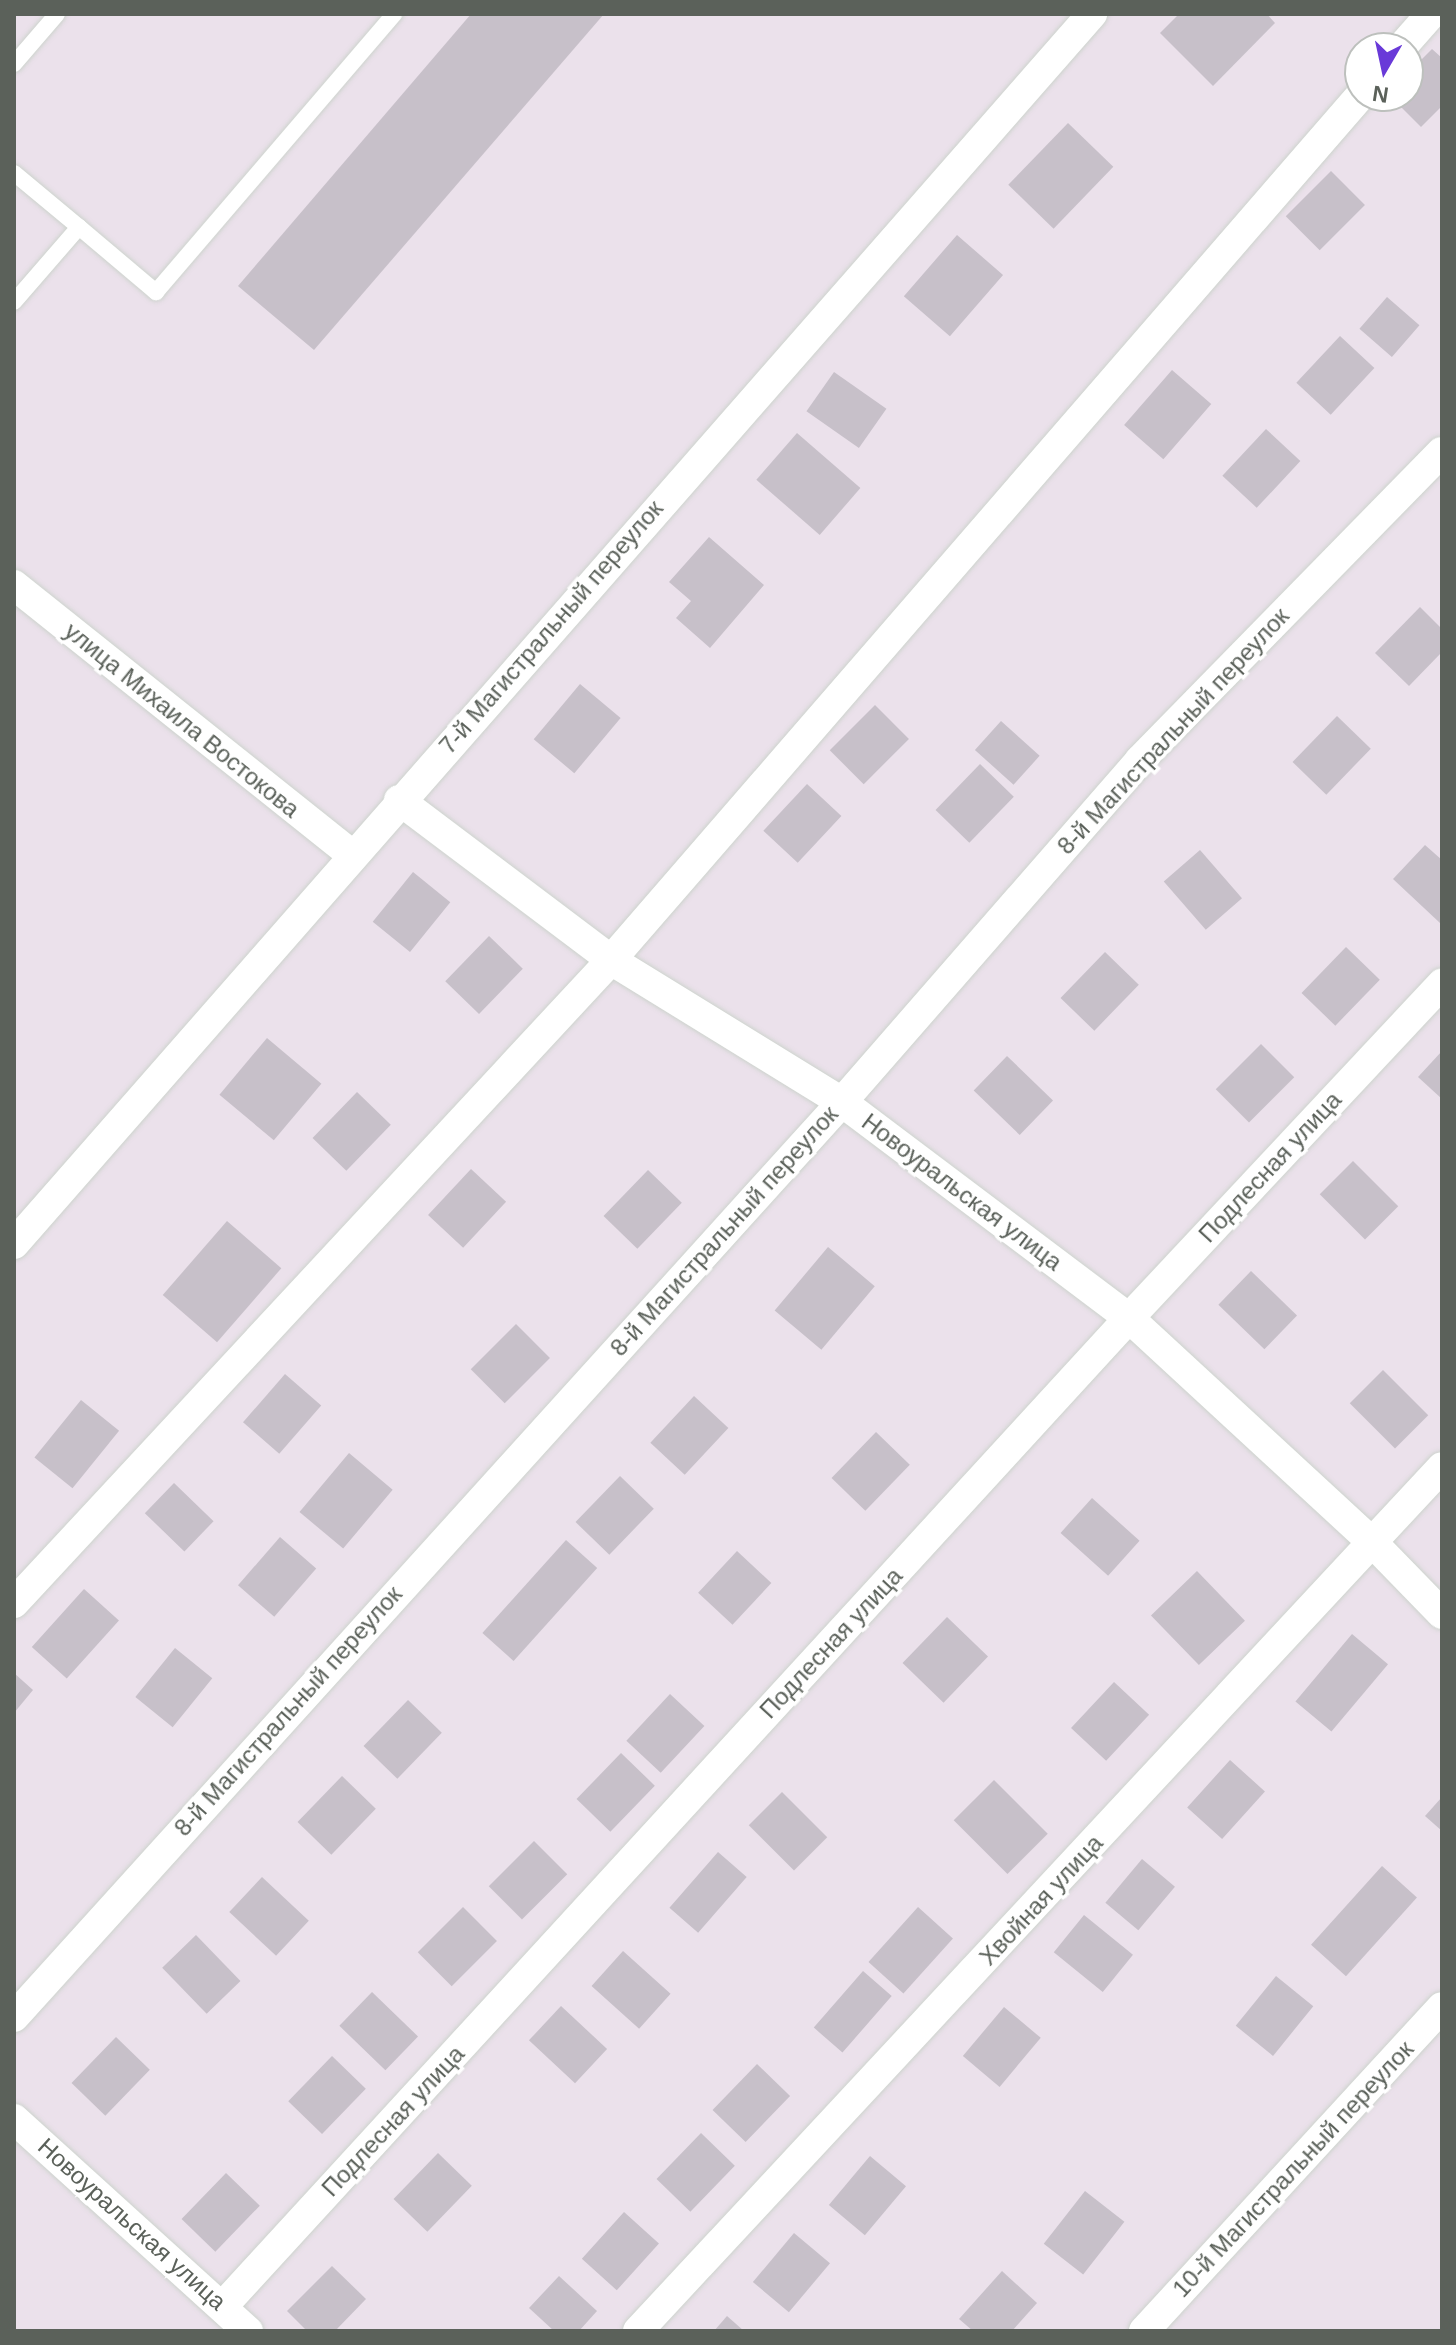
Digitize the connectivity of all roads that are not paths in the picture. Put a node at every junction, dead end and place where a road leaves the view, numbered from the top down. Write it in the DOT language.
graph roads {
  1 [pos="57,14"];
  2 [pos="394,14"];
  3 [pos="1092,14"];
  4 [pos="1431,14"];
  5 [pos="1415,32"];
  6 [pos="14,64"];
  7 [pos="1346,112"];
  8 [pos="14,173"];
  9 [pos="79,227"];
  10 [pos="14,302"];
  11 [pos="1442,452"];
  12 [pos="14,585"];
  13 [pos="399,800"];
  14 [pos="351,854"];
  15 [pos="611,960"];
  16 [pos="1442,984"];
  17 [pos="842,1102"];
  18 [pos="14,1244"];
  19 [pos="1129,1318"];
  20 [pos="1442,1467"];
  21 [pos="1373,1543"];
  22 [pos="14,1603"];
  23 [pos="1442,1614"];
  24 [pos="1442,2007"];
  25 [pos="14,2017"];
  26 [pos="14,2119"];
  27 [pos="223,2306"];
  28 [pos="248,2331"];
  29 [pos="638,2331"];
  30 [pos="1144,2331"];
  1 -- 6 [label="lane"];
  2 -- 9 [label="lane"];
  3 -- 13 [label="street, 7-й Магистральный переулок"];
  4 -- 5 [label="street"];
  7 -- 15 [label="street"];
  8 -- 9 [label="lane"];
  9 -- 10 [label="lane"];
  11 -- 17 [label="street, 8-й Магистральный переулок"];
  12 -- 14 [label="street, улица Михаила Востокова"];
  13 -- 14 [label="street, 7-й Магистральный переулок"];
  13 -- 15 [label="street, Новоуральская улица"];
  14 -- 18 [label="street, 7-й Магистральный переулок"];
  15 -- 17 [label="street, Новоуральская улица"];
  15 -- 22 [label="street"];
  16 -- 19 [label="street, Подлесная улица"];
  17 -- 19 [label="street, Новоуральская улица"];
  17 -- 25 [label="street, 8-й Магистральный переулок"];
  19 -- 21 [label="street, Новоуральская улица"];
  19 -- 27 [label="street, Подлесная улица"];
  20 -- 21 [label="street, Хвойная улица"];
  21 -- 23 [label="street, Новоуральская улица"];
  21 -- 29 [label="street, Хвойная улица"];
  24 -- 30 [label="street, 10-й Магистральный переулок"];
  26 -- 27 [label="street, Новоуральская улица"];
  27 -- 28 [label="street, Новоуральская улица"];
}
